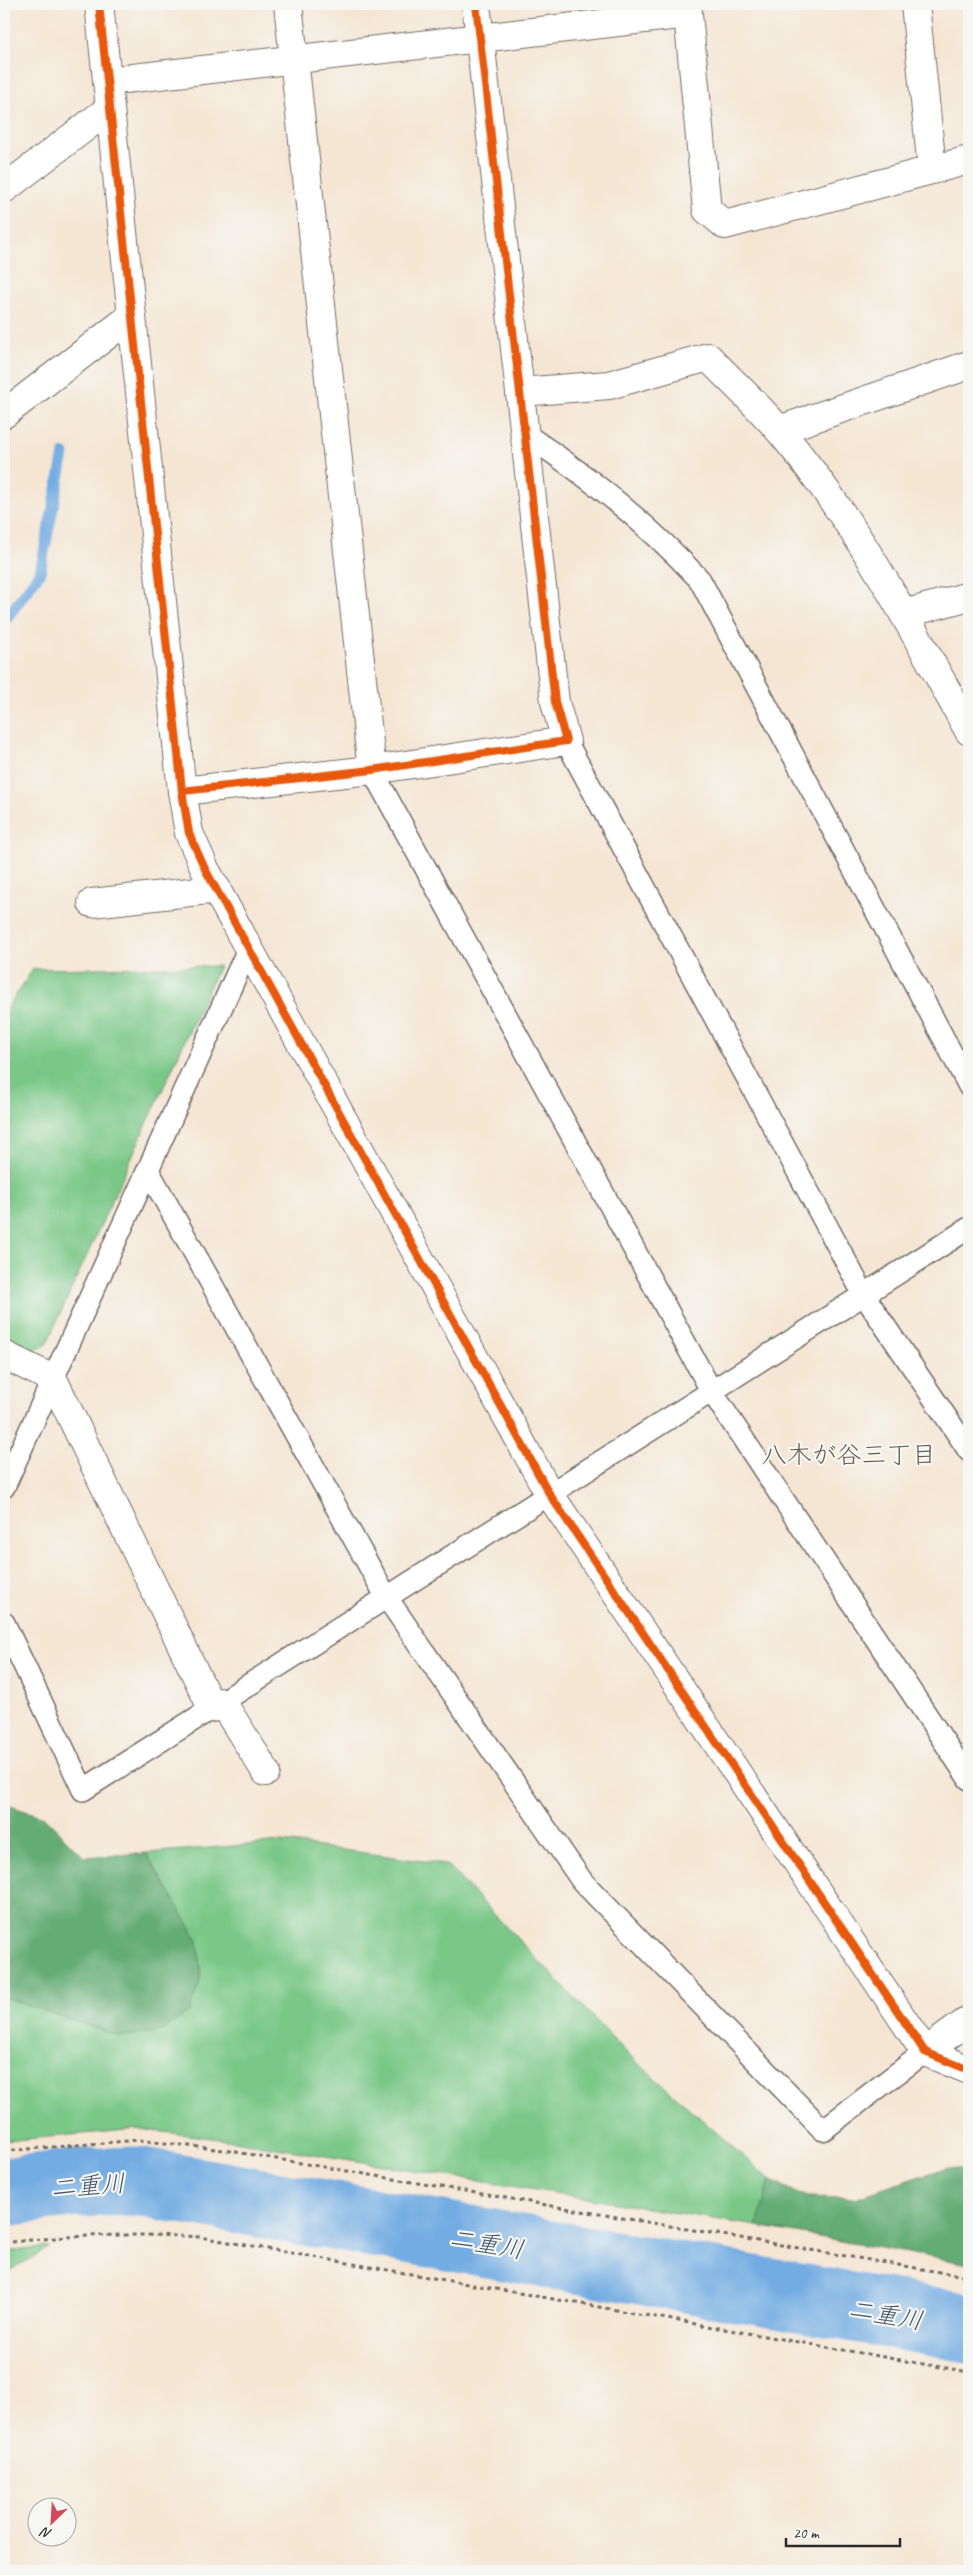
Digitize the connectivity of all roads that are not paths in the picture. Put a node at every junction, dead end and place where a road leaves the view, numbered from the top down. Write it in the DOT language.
graph roads {
  1 [pos="99,4"];
  2 [pos="288,4"];
  3 [pos="476,4"];
  4 [pos="915,4"];
  5 [pos="687,9"];
  6 [pos="480,38"];
  7 [pos="294,59"];
  8 [pos="107,81"];
  9 [pos="109,109"];
  10 [pos="969,160"];
  11 [pos="932,169"];
  12 [pos="4,189"];
  13 [pos="132,316"];
  14 [pos="969,365"];
  15 [pos="520,392"];
  16 [pos="4,414"];
  17 [pos="779,430"];
  18 [pos="525,434"];
  19 [pos="969,596"];
  20 [pos="904,614"];
  21 [pos="969,731"];
  22 [pos="566,741"];
  23 [pos="372,770"];
  24 [pos="182,791"];
  25 [pos="217,889"];
  26 [pos="92,903"];
  27 [pos="249,947"];
  28 [pos="969,1086"];
  29 [pos="148,1170"];
  30 [pos="969,1228"];
  31 [pos="864,1295"];
  32 [pos="4,1355"];
  33 [pos="53,1379"];
  34 [pos="712,1392"];
  35 [pos="969,1451"];
  36 [pos="4,1487"];
  37 [pos="550,1495"];
  38 [pos="387,1598"];
  39 [pos="4,1623"];
  40 [pos="217,1705"];
  41 [pos="266,1772"];
  42 [pos="969,1779"];
  43 [pos="969,2020"];
  44 [pos="925,2052"];
  45 [pos="969,2070"];
  1 -- 8 [label="street"];
  2 -- 7 [label="street"];
  3 -- 6 [label="street"];
  4 -- 11 [label="street"];
  5 -- 6 [label="street"];
  5 -- 11 [label="street"];
  6 -- 7 [label="street"];
  6 -- 15 [label="street"];
  7 -- 8 [label="street"];
  7 -- 23 [label="street"];
  8 -- 9 [label="street"];
  9 -- 12 [label="street"];
  9 -- 13 [label="street"];
  10 -- 11 [label="street"];
  13 -- 16 [label="street"];
  13 -- 24 [label="street"];
  14 -- 17 [label="street"];
  15 -- 17 [label="street"];
  15 -- 18 [label="street"];
  17 -- 20 [label="street"];
  18 -- 22 [label="street"];
  18 -- 28 [label="lane"];
  19 -- 20 [label="street"];
  20 -- 21 [label="street"];
  22 -- 23 [label="street"];
  22 -- 31 [label="lane"];
  23 -- 24 [label="street"];
  23 -- 34 [label="lane"];
  24 -- 25 [label="street"];
  25 -- 26 [label="street"];
  25 -- 27 [label="street"];
  27 -- 29 [label="lane"];
  27 -- 37 [label="street"];
  29 -- 33 [label="lane"];
  29 -- 38 [label="lane"];
  30 -- 31 [label="lane"];
  31 -- 34 [label="lane"];
  31 -- 35 [label="lane"];
  32 -- 33 [label="street"];
  33 -- 36 [label="lane"];
  33 -- 40 [label="street"];
  34 -- 37 [label="lane"];
  34 -- 42 [label="lane"];
  37 -- 38 [label="lane"];
  37 -- 44 [label="street"];
  38 -- 40 [label="lane"];
  38 -- 44 [label="lane"];
  39 -- 40 [label="lane"];
  40 -- 41 [label="street"];
  43 -- 44 [label="street"];
  44 -- 45 [label="street"];
}
